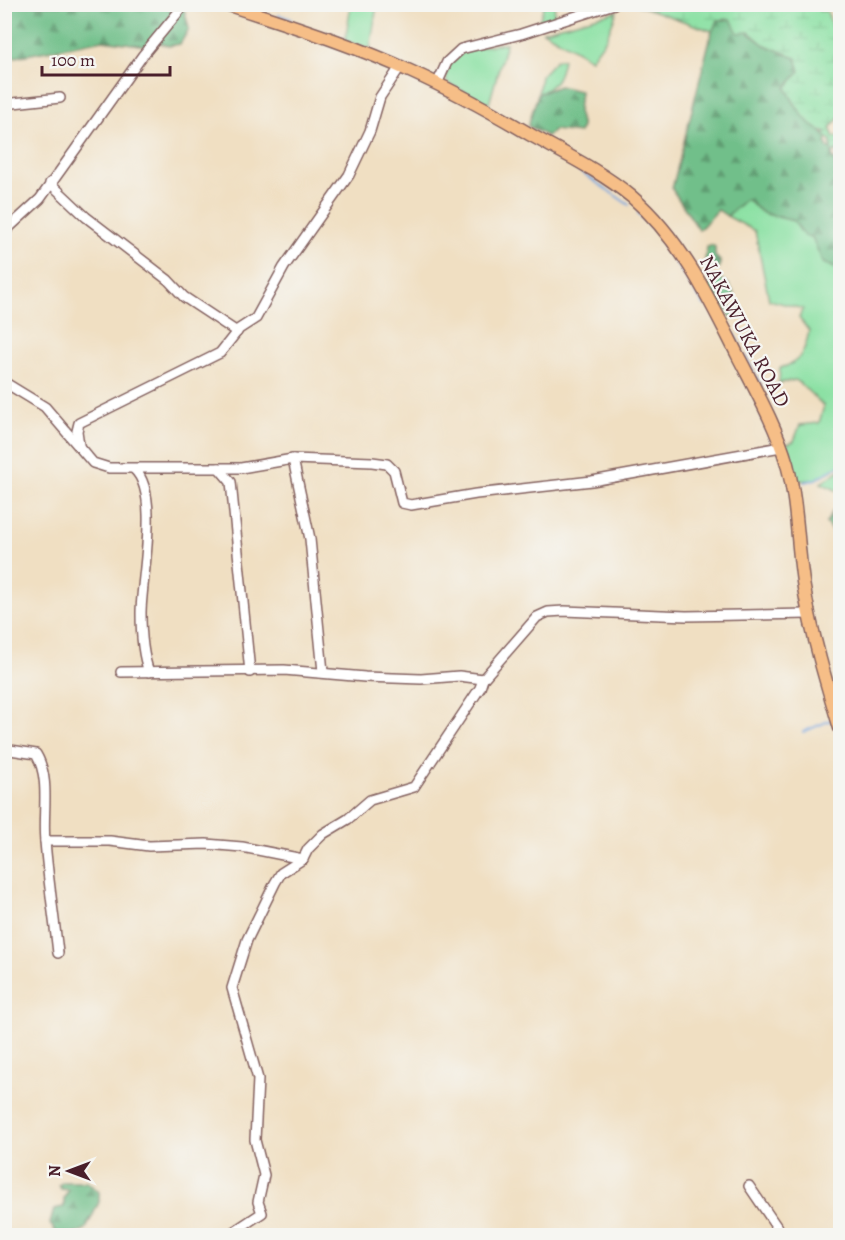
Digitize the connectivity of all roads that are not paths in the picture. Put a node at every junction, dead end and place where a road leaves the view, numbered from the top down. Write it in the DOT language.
graph roads {
  1 [pos="185,4"];
  2 [pos="226,4"];
  3 [pos="614,4"];
  4 [pos="400,67"];
  5 [pos="437,84"];
  6 [pos="60,98"];
  7 [pos="4,104"];
  8 [pos="50,183"];
  9 [pos="4,220"];
  10 [pos="16,220"];
  11 [pos="4,232"];
  12 [pos="237,332"];
  13 [pos="4,382"];
  14 [pos="781,447"];
  15 [pos="80,448"];
  16 [pos="293,459"];
  17 [pos="219,468"];
  18 [pos="241,468"];
  19 [pos="134,469"];
  20 [pos="152,470"];
  21 [pos="144,480"];
  22 [pos="231,482"];
  23 [pos="810,614"];
  24 [pos="120,672"];
  25 [pos="149,672"];
  26 [pos="250,672"];
  27 [pos="323,672"];
  28 [pos="483,679"];
  29 [pos="840,728"];
  30 [pos="4,749"];
  31 [pos="45,841"];
  32 [pos="303,860"];
  33 [pos="58,953"];
  34 [pos="749,1186"];
  35 [pos="227,1236"];
  36 [pos="783,1236"];
  1 -- 8 [label="street"];
  2 -- 4 [label="main road, NAKAWUKA ROAD"];
  3 -- 5 [label="street"];
  4 -- 5 [label="main road, NAKAWUKA ROAD"];
  4 -- 12 [label="street"];
  5 -- 14 [label="main road, NAKAWUKA ROAD"];
  6 -- 7 [label="street"];
  8 -- 10 [label="street"];
  8 -- 12 [label="street"];
  9 -- 10 [label="street"];
  10 -- 11 [label="street"];
  12 -- 15 [label="street"];
  13 -- 15 [label="street"];
  14 -- 16 [label="street"];
  14 -- 23 [label="main road, NAKAWUKA ROAD"];
  15 -- 19 [label="street"];
  16 -- 18 [label="street"];
  16 -- 27 [label="street"];
  17 -- 18 [label="street"];
  17 -- 20 [label="street"];
  17 -- 22 [label="street"];
  18 -- 22 [label="street"];
  19 -- 20 [label="street"];
  19 -- 21 [label="street"];
  20 -- 21 [label="street"];
  21 -- 25 [label="street"];
  22 -- 26 [label="street"];
  23 -- 28 [label="street"];
  23 -- 29 [label="main road, NAKAWUKA ROAD"];
  24 -- 25 [label="street"];
  25 -- 26 [label="street"];
  26 -- 27 [label="street"];
  27 -- 28 [label="street"];
  28 -- 32 [label="street"];
  30 -- 31 [label="street"];
  31 -- 32 [label="street"];
  31 -- 33 [label="street"];
  32 -- 35 [label="street"];
  34 -- 36 [label="street"];
}
